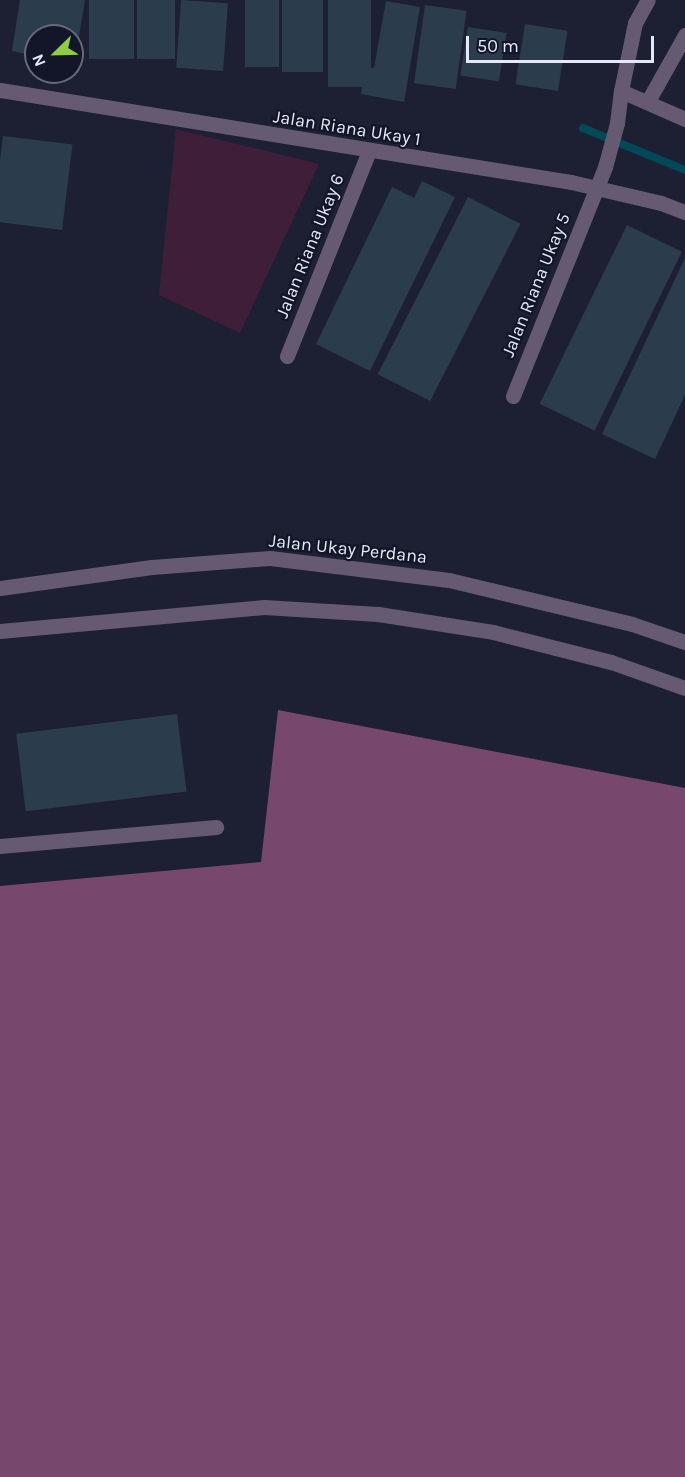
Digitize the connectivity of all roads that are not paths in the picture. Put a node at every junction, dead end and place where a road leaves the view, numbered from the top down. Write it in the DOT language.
graph roads {
  1 [pos="648,0"];
  2 [pos="685,35"];
  3 [pos="0,90"];
  4 [pos="621,91"];
  5 [pos="648,101"];
  6 [pos="685,119"];
  7 [pos="369,152"];
  8 [pos="596,189"];
  9 [pos="685,212"];
  10 [pos="287,356"];
  11 [pos="513,396"];
  12 [pos="0,588"];
  13 [pos="0,630"];
  14 [pos="685,642"];
  15 [pos="685,688"];
  16 [pos="216,827"];
  17 [pos="0,846"];
  1 -- 4 [label="street, Jalan Riana Ukay 5"];
  2 -- 5 [label="street"];
  3 -- 7 [label="street, Jalan Riana Ukay 1"];
  4 -- 5 [label="street"];
  4 -- 8 [label="street, Jalan Riana Ukay 5"];
  5 -- 6 [label="street"];
  7 -- 8 [label="street, Jalan Riana Ukay 1"];
  7 -- 10 [label="street, Jalan Riana Ukay 6"];
  8 -- 9 [label="street, Jalan Riana Ukay 1"];
  8 -- 11 [label="street, Jalan Riana Ukay 5"];
  12 -- 14 [label="street, Jalan Ukay Perdana"];
  13 -- 15 [label="street"];
  16 -- 17 [label="street"];
}
